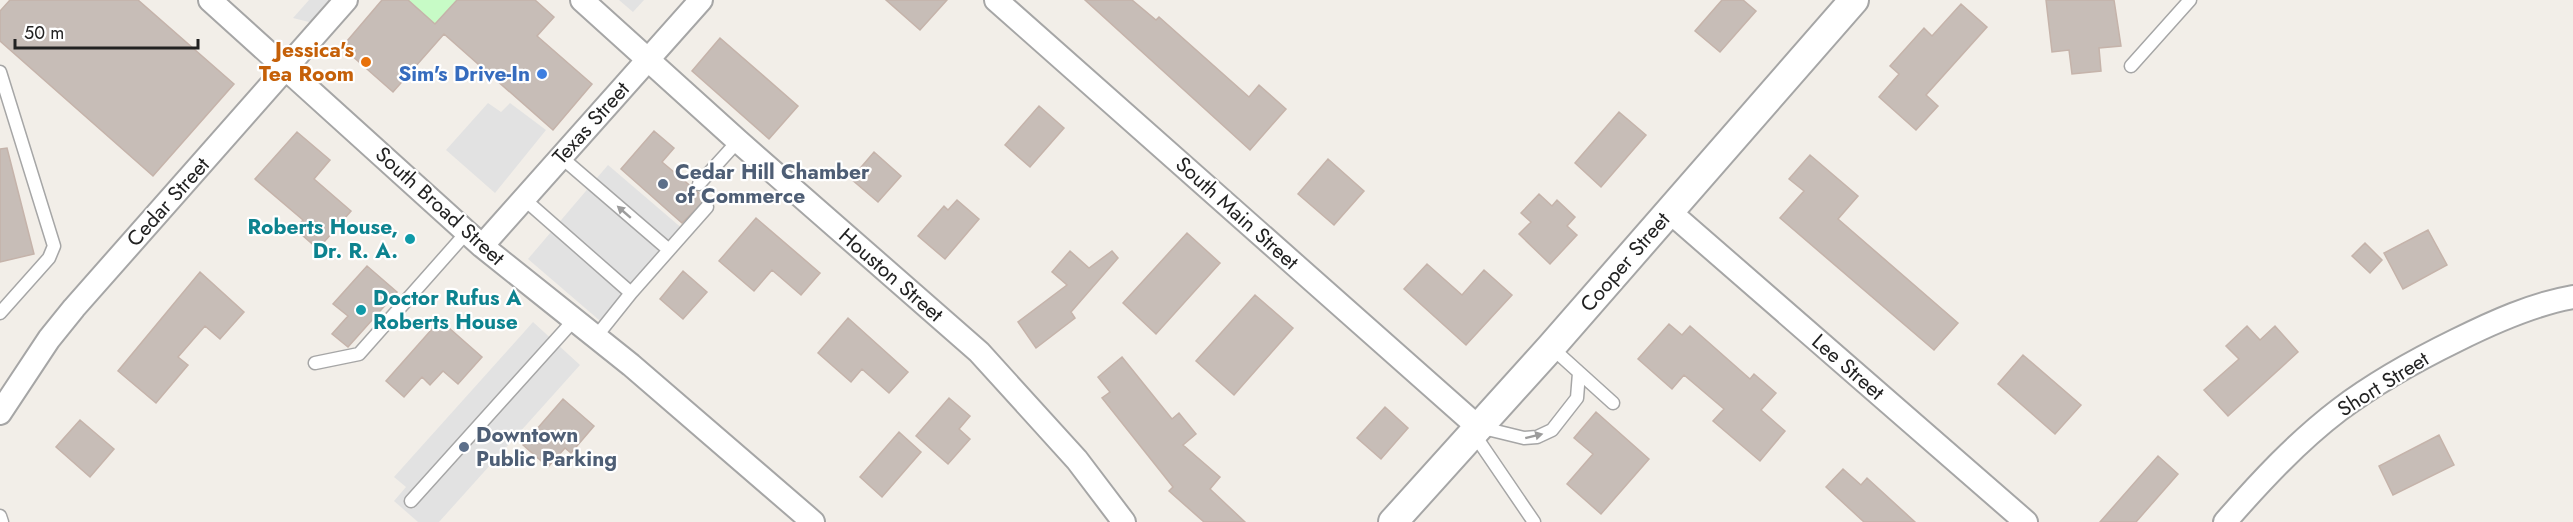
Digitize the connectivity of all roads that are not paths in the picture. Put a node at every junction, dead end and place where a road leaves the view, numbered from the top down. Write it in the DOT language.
graph roads {
  1 [pos="210,0"];
  2 [pos="346,0"];
  3 [pos="582,0"];
  4 [pos="701,0"];
  5 [pos="996,0"];
  6 [pos="1854,0"];
  7 [pos="2190,0"];
  8 [pos="648,58"];
  9 [pos="2131,66"];
  10 [pos="286,69"];
  11 [pos="0,72"];
  12 [pos="738,141"];
  13 [pos="561,157"];
  14 [pos="699,184"];
  15 [pos="524,199"];
  16 [pos="707,207"];
  17 [pos="1670,212"];
  18 [pos="474,239"];
  19 [pos="669,250"];
  20 [pos="631,293"];
  21 [pos="2573,297"];
  22 [pos="0,314"];
  23 [pos="574,320"];
  24 [pos="595,338"];
  25 [pos="1551,347"];
  26 [pos="315,363"];
  27 [pos="1579,373"];
  28 [pos="3,400"];
  29 [pos="1613,403"];
  30 [pos="1475,430"];
  31 [pos="411,501"];
  32 [pos="0,516"];
  33 [pos="2,522"];
  34 [pos="813,522"];
  35 [pos="1124,522"];
  36 [pos="1393,522"];
  37 [pos="1534,522"];
  38 [pos="2026,522"];
  39 [pos="2225,522"];
  1 -- 10 [label="street, South Broad Street"];
  2 -- 10 [label="street, Cedar Street"];
  3 -- 8 [label="street, Houston Street"];
  4 -- 8 [label="street, Texas Street"];
  5 -- 30 [label="street, South Main Street"];
  6 -- 17 [label="street, Cooper Street"];
  7 -- 9 [label="lane"];
  8 -- 12 [label="street, Houston Street"];
  8 -- 13 [label="street, Texas Street"];
  10 -- 18 [label="street, South Broad Street"];
  10 -- 28 [label="street, Cedar Street"];
  11 -- 22 [label="lane"];
  12 -- 14 [label="lane"];
  12 -- 35 [label="street, Houston Street"];
  13 -- 15 [label="street, Texas Street"];
  19 -- 13 [label="lane, one-way"];
  15 -- 18 [label="street, Texas Street"];
  15 -- 20 [label="lane"];
  16 -- 19 [label="lane"];
  17 -- 25 [label="street, Cooper Street"];
  17 -- 38 [label="street, Lee Street"];
  18 -- 23 [label="street, South Broad Street"];
  18 -- 26 [label="lane"];
  19 -- 20 [label="lane"];
  20 -- 24 [label="lane"];
  21 -- 39 [label="street, Short Street"];
  23 -- 24 [label="street, South Broad Street"];
  23 -- 31 [label="lane"];
  24 -- 34 [label="street, South Broad Street"];
  25 -- 27 [label="lane"];
  25 -- 30 [label="street, Cooper Street"];
  27 -- 29 [label="lane"];
  30 -- 27 [label="lane, one-way"];
  30 -- 36 [label="street, Cooper Street"];
  30 -- 37 [label="lane"];
  32 -- 33 [label="lane"];
}
